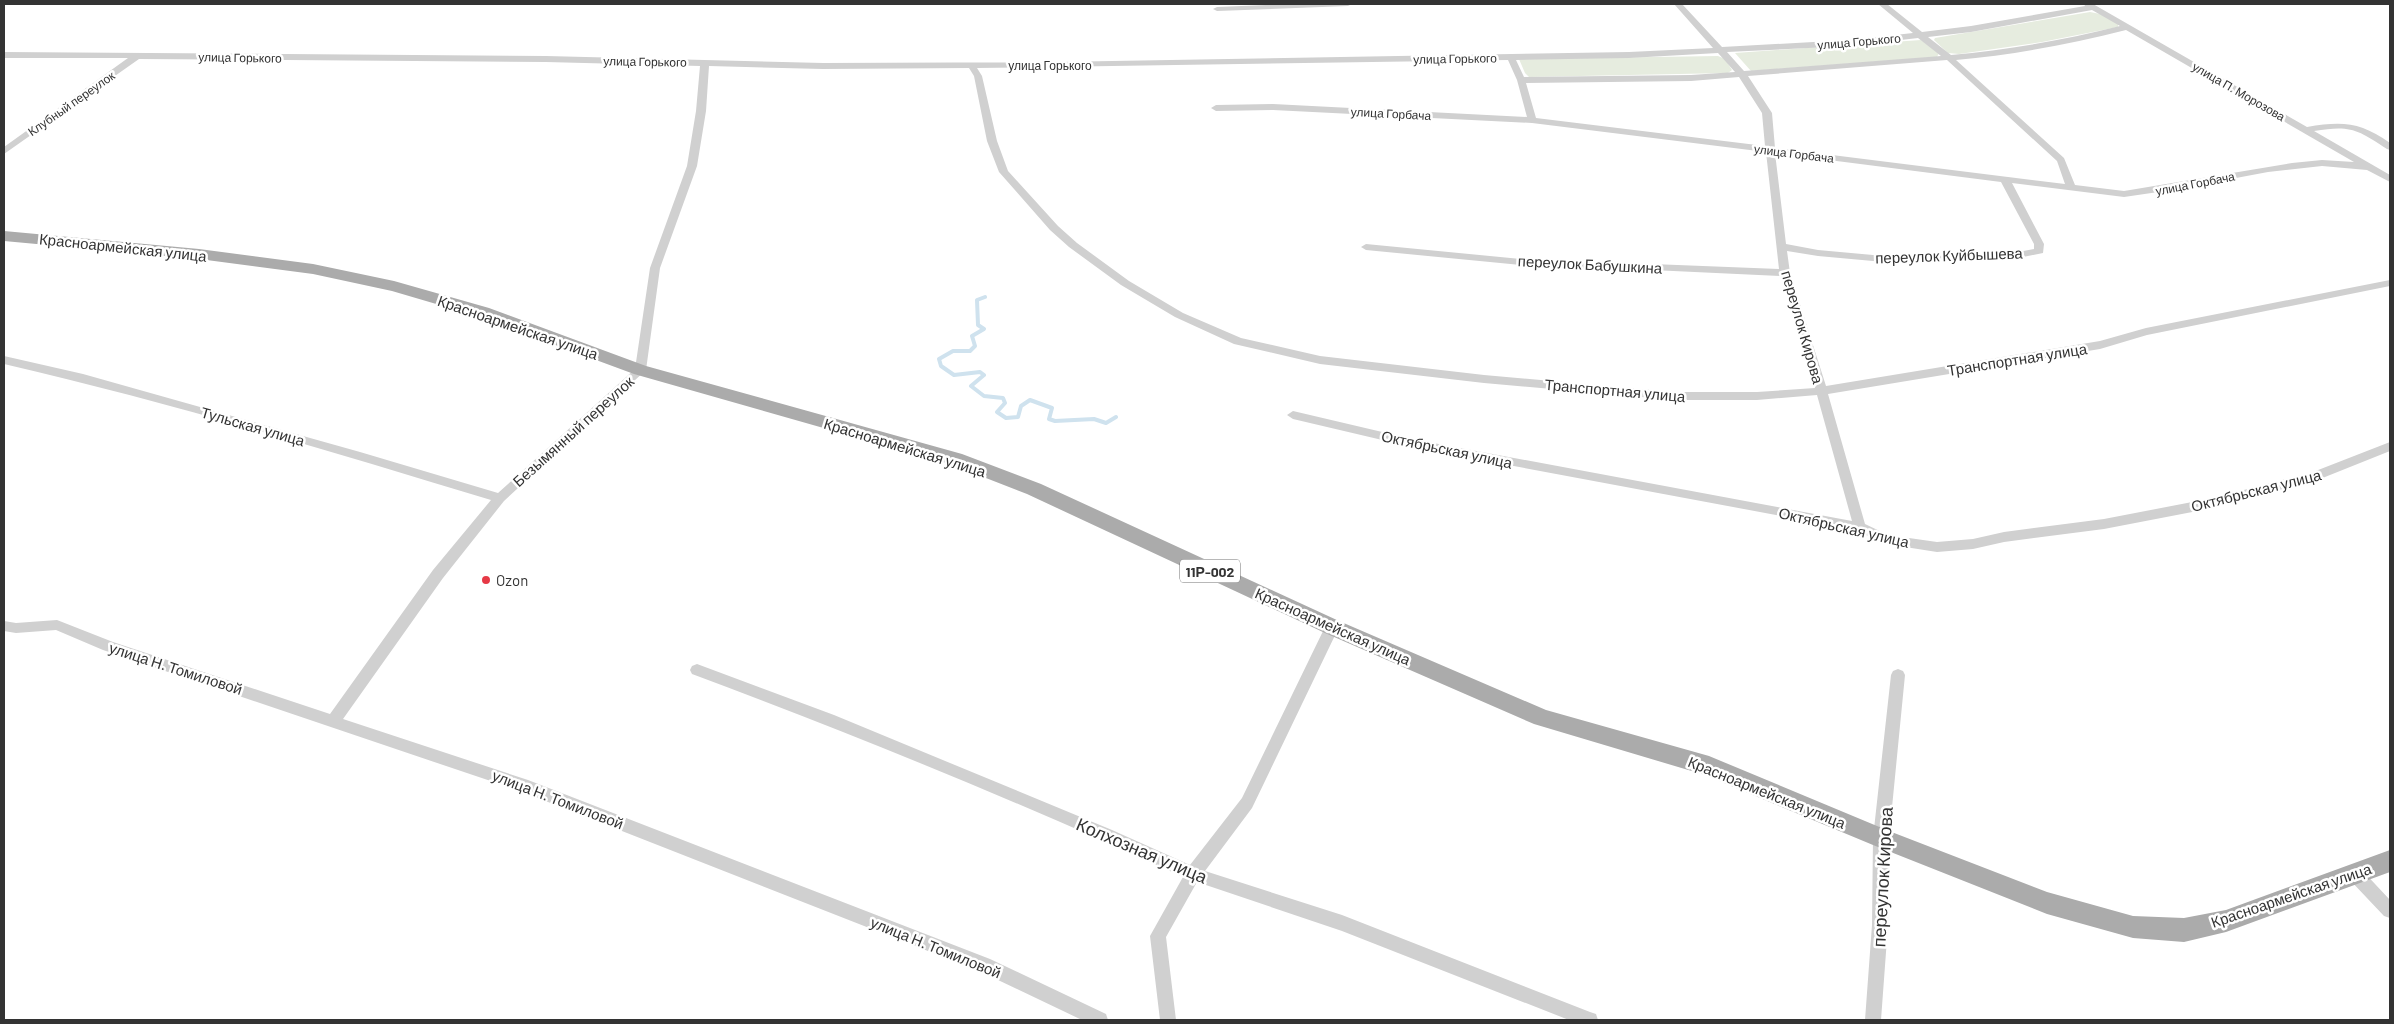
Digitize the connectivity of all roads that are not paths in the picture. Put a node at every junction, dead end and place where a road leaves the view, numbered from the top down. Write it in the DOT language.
graph roads {
  1 [pos="1348,4"];
  2 [pos="1678,4"];
  3 [pos="1882,4"];
  4 [pos="2090,5"];
  5 [pos="1217,9"];
  6 [pos="2127,27"];
  7 [pos="1920,35"];
  8 [pos="1721,51"];
  9 [pos="4,55"];
  10 [pos="137,56"];
  11 [pos="1510,57"];
  12 [pos="1949,58"];
  13 [pos="705,62"];
  14 [pos="971,65"];
  15 [pos="1742,74"];
  16 [pos="1521,80"];
  17 [pos="1216,108"];
  18 [pos="1532,120"];
  19 [pos="2306,130"];
  20 [pos="2390,147"];
  21 [pos="1771,150"];
  22 [pos="4,151"];
  23 [pos="2369,166"];
  24 [pos="2390,178"];
  25 [pos="2006,181"];
  26 [pos="2071,188"];
  27 [pos="4,236"];
  28 [pos="1366,247"];
  29 [pos="1783,247"];
  30 [pos="1785,273"];
  31 [pos="2390,283"];
  32 [pos="4,360"];
  33 [pos="640,370"];
  34 [pos="1821,391"];
  35 [pos="1293,415"];
  36 [pos="2390,446"];
  37 [pos="500,498"];
  38 [pos="1860,527"];
  39 [pos="1332,627"];
  40 [pos="8,629"];
  41 [pos="697,670"];
  42 [pos="1898,674"];
  43 [pos="334,720"];
  44 [pos="1880,838"];
  45 [pos="2390,861"];
  46 [pos="1193,874"];
  47 [pos="2355,874"];
  48 [pos="2390,911"];
  49 [pos="1100,1020"];
  50 [pos="1168,1020"];
  51 [pos="1590,1020"];
  52 [pos="1873,1020"];
  1 -- 5 [label="street"];
  2 -- 8 [label="street, переулок Кирова"];
  3 -- 7 [label="street"];
  4 -- 6 [label="street, улица П. Морозова"];
  4 -- 7 [label="street, улица Горького"];
  6 -- 12 [label="street"];
  6 -- 19 [label="street, улица П. Морозова"];
  7 -- 8 [label="street, улица Горького"];
  7 -- 12 [label="street"];
  8 -- 11 [label="street, улица Горького"];
  8 -- 15 [label="street, переулок Кирова"];
  9 -- 10 [label="street, улица Горького"];
  10 -- 13 [label="street, улица Горького"];
  10 -- 22 [label="street, Клубный переулок"];
  11 -- 14 [label="street, улица Горького"];
  11 -- 16 [label="street"];
  12 -- 15 [label="street"];
  12 -- 26 [label="street"];
  13 -- 14 [label="street, улица Горького"];
  13 -- 33 [label="street, Безымянный переулок"];
  14 -- 34 [label="street, Транспортная улица"];
  15 -- 16 [label="street"];
  15 -- 21 [label="street, переулок Кирова"];
  16 -- 18 [label="street"];
  17 -- 18 [label="street, улица Горбача"];
  18 -- 21 [label="street, улица Горбача"];
  19 -- 20 [label="street"];
  19 -- 23 [label="street, улица П. Морозова"];
  21 -- 25 [label="street, улица Горбача"];
  21 -- 29 [label="street, переулок Кирова"];
  23 -- 24 [label="street, улица П. Морозова"];
  23 -- 26 [label="street, улица Горбача"];
  25 -- 26 [label="street, улица Горбача"];
  25 -- 29 [label="street, переулок Куйбышева"];
  27 -- 33 [label="main road, Красноармейская улица / 11Р-002"];
  28 -- 30 [label="street, переулок Бабушкина"];
  29 -- 30 [label="street, переулок Кирова"];
  30 -- 34 [label="street, переулок Кирова"];
  31 -- 34 [label="street, Транспортная улица"];
  32 -- 37 [label="street, Тульская улица"];
  33 -- 37 [label="street, Безымянный переулок"];
  33 -- 39 [label="main road, Красноармейская улица / 11Р-002"];
  34 -- 38 [label="street, переулок Кирова"];
  35 -- 38 [label="street, Октябрьская улица"];
  36 -- 38 [label="street, Октябрьская улица"];
  37 -- 43 [label="street, Безымянный переулок"];
  39 -- 44 [label="main road, Красноармейская улица / 11Р-002"];
  39 -- 46 [label="street"];
  40 -- 43 [label="street, улица Н. Томиловой"];
  41 -- 46 [label="street, Колхозная улица"];
  42 -- 44 [label="street, переулок Кирова"];
  43 -- 49 [label="street, улица Н. Томиловой"];
  44 -- 47 [label="main road, Красноармейская улица / 11Р-002"];
  44 -- 52 [label="street, переулок Кирова"];
  45 -- 47 [label="main road, Красноармейская улица / 11Р-002"];
  46 -- 50 [label="street"];
  46 -- 51 [label="street, Колхозная улица"];
  47 -- 48 [label="street"];
}
